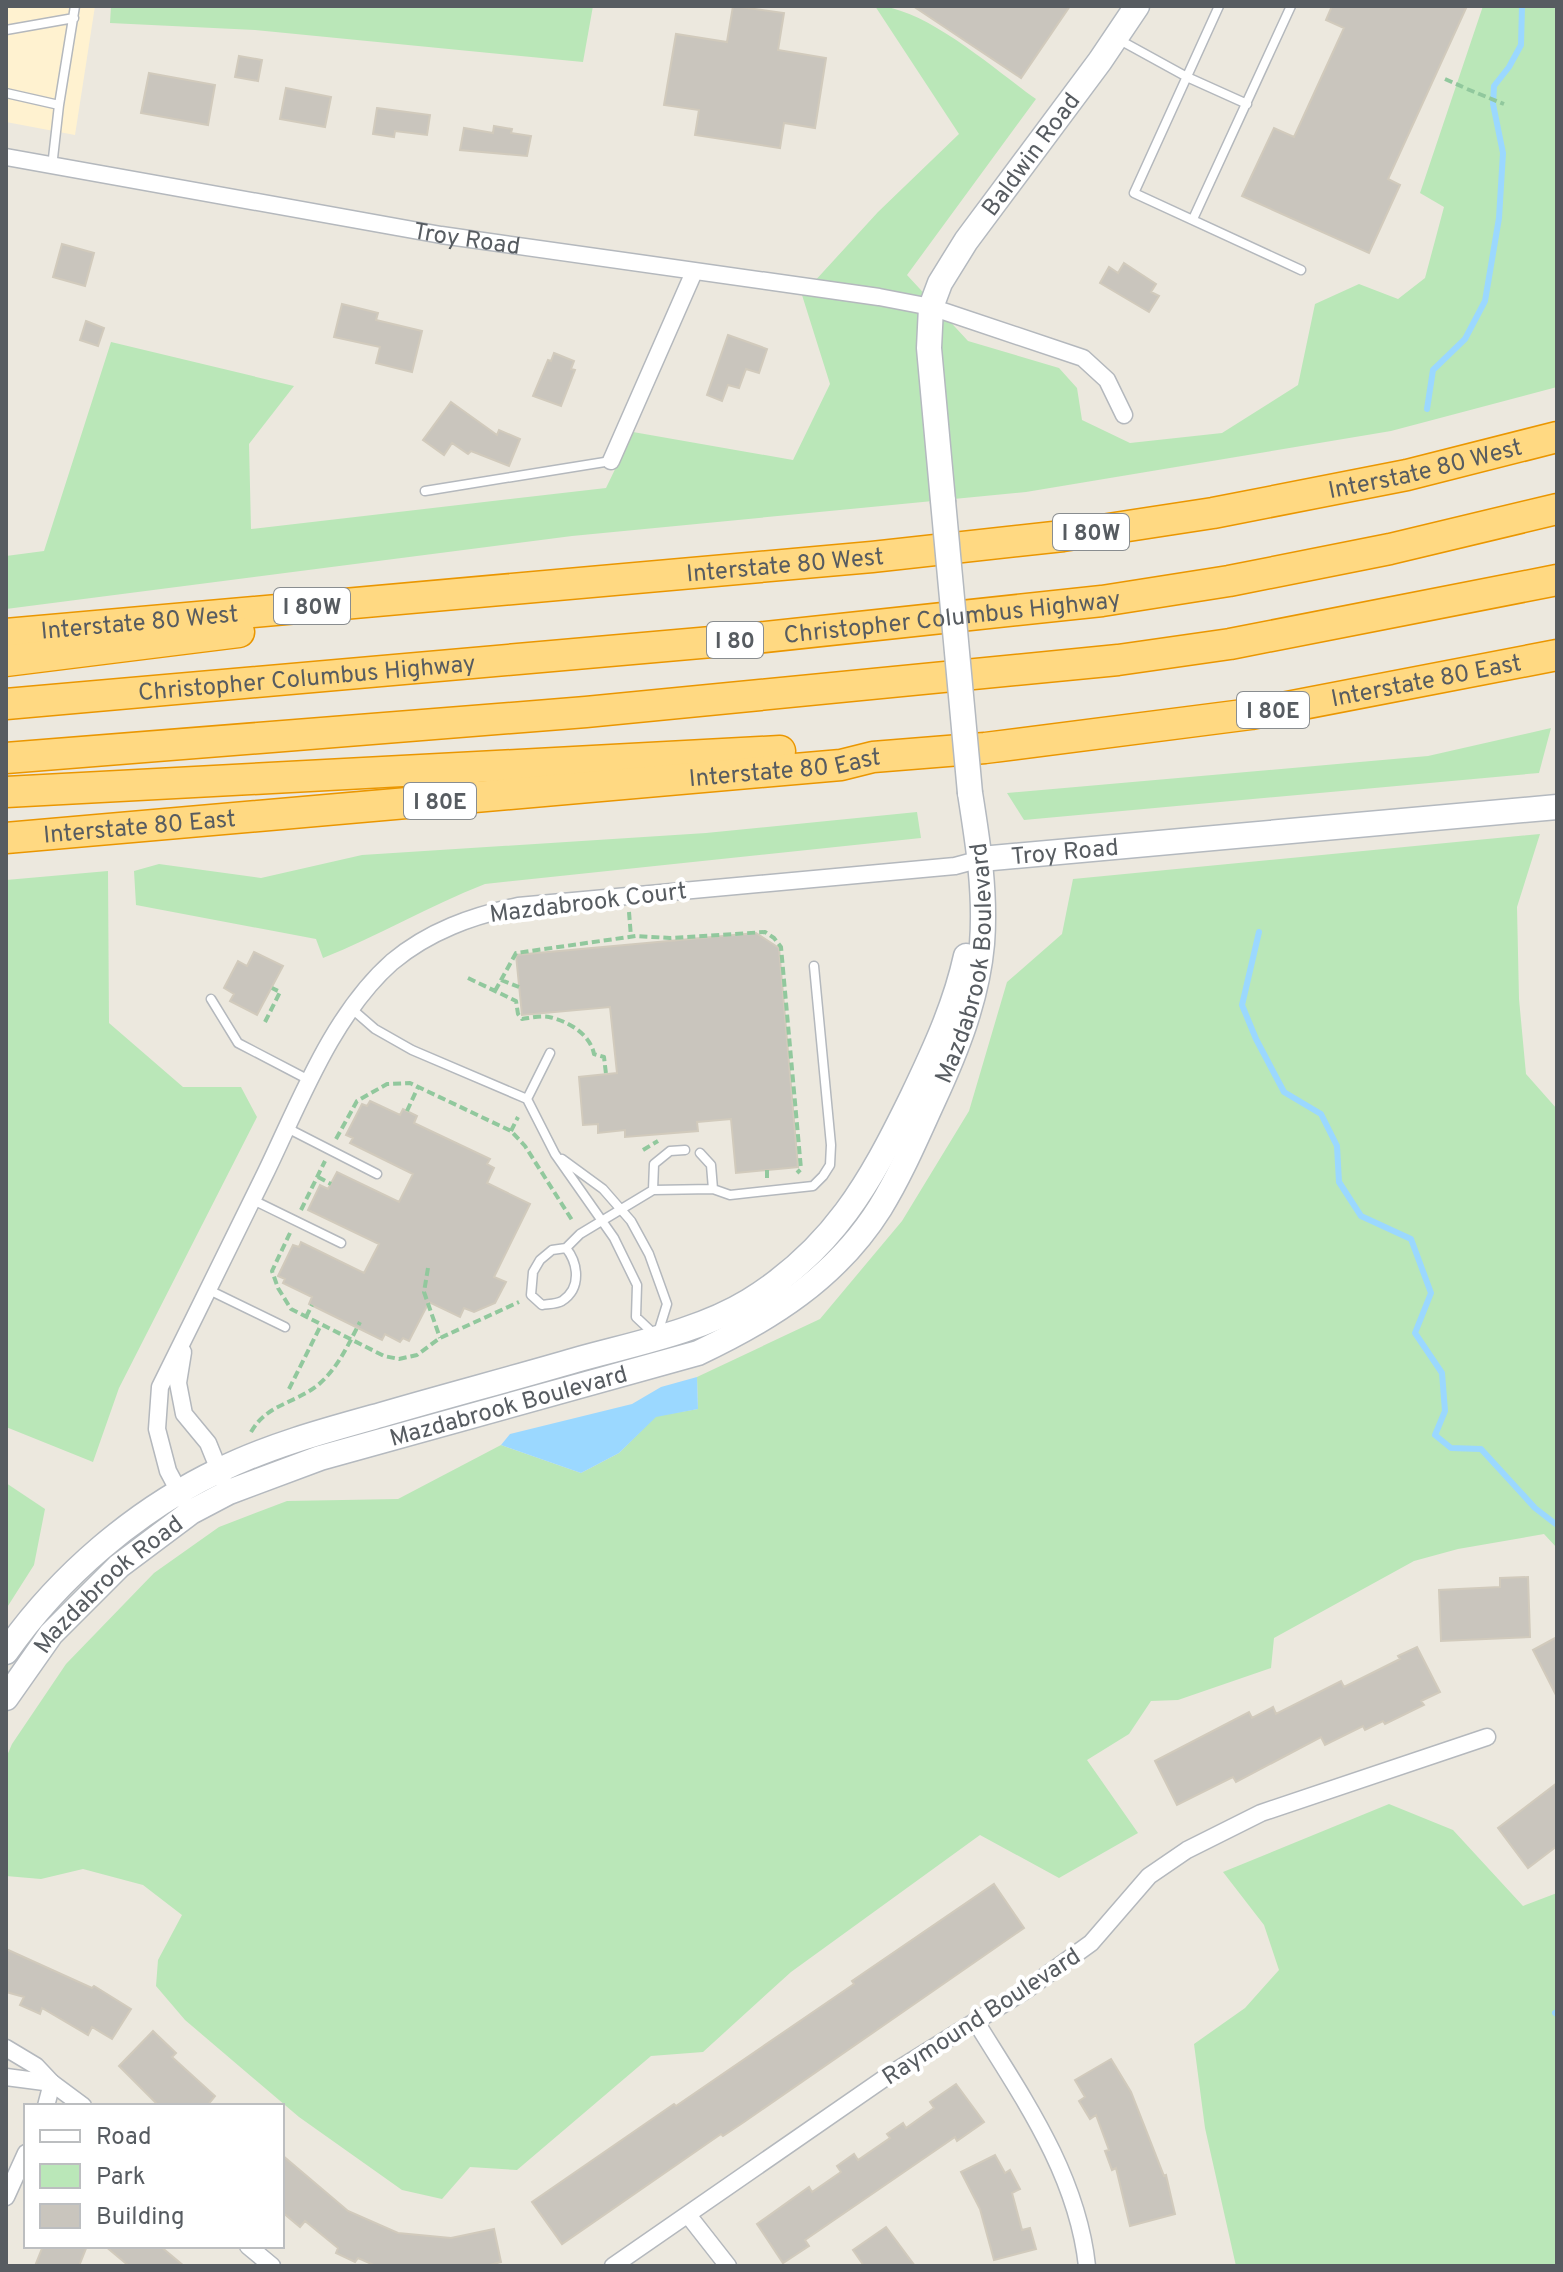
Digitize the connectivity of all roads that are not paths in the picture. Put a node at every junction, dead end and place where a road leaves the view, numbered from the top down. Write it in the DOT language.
graph roads {
  1 [pos="75,6"];
  2 [pos="1137,6"];
  3 [pos="1219,6"];
  4 [pos="1291,6"];
  5 [pos="74,18"];
  6 [pos="6,30"];
  7 [pos="1116,38"];
  8 [pos="1187,77"];
  9 [pos="6,93"];
  10 [pos="1247,104"];
  11 [pos="59,105"];
  12 [pos="6,157"];
  13 [pos="52,167"];
  14 [pos="1193,219"];
  15 [pos="1301,270"];
  16 [pos="694,272"];
  17 [pos="931,307"];
  18 [pos="1124,415"];
  19 [pos="1557,437"];
  20 [pos="611,461"];
  21 [pos="425,491"];
  22 [pos="1557,509"];
  23 [pos="617,578"];
  24 [pos="1557,580"];
  25 [pos="6,634"];
  26 [pos="1557,655"];
  27 [pos="6,661"];
  28 [pos="6,704"];
  29 [pos="873,757"];
  30 [pos="6,758"];
  31 [pos="6,792"];
  32 [pos="1557,807"];
  33 [pos="6,838"];
  34 [pos="981,859"];
  35 [pos="814,966"];
  36 [pos="211,999"];
  37 [pos="352,1009"];
  38 [pos="550,1053"];
  39 [pos="310,1081"];
  40 [pos="527,1099"];
  41 [pos="287,1128"];
  42 [pos="685,1150"];
  43 [pos="700,1153"];
  44 [pos="555,1154"];
  45 [pos="377,1174"];
  46 [pos="713,1189"];
  47 [pos="653,1190"];
  48 [pos="253,1199"];
  49 [pos="621,1209"];
  50 [pos="602,1222"];
  51 [pos="341,1243"];
  52 [pos="566,1248"];
  53 [pos="209,1290"];
  54 [pos="285,1327"];
  55 [pos="187,1334"];
  56 [pos="657,1337"];
  57 [pos="665,1362"];
  58 [pos="224,1481"];
  59 [pos="184,1502"];
  60 [pos="6,1652"];
  61 [pos="6,1698"];
  62 [pos="1487,1737"];
  63 [pos="976,2022"];
  64 [pos="6,2048"];
  65 [pos="6,2077"];
  66 [pos="52,2083"];
  67 [pos="47,2104"];
  68 [pos="80,2104"];
  69 [pos="24,2157"];
  70 [pos="6,2197"];
  71 [pos="688,2215"];
  72 [pos="250,2248"];
  73 [pos="272,2266"];
  74 [pos="613,2266"];
  75 [pos="728,2266"];
  76 [pos="1087,2266"];
  1 -- 5 [label="lane"];
  2 -- 7 [label="street, Baldwin Road"];
  3 -- 8 [label="lane"];
  4 -- 10 [label="lane"];
  5 -- 6 [label="lane"];
  5 -- 11 [label="lane"];
  7 -- 8 [label="lane"];
  7 -- 17 [label="street, Baldwin Road"];
  8 -- 10 [label="lane"];
  8 -- 14 [label="lane"];
  9 -- 11 [label="lane"];
  10 -- 14 [label="lane"];
  11 -- 13 [label="lane"];
  12 -- 13 [label="street, Troy Road"];
  13 -- 16 [label="street, Troy Road"];
  14 -- 15 [label="lane"];
  16 -- 17 [label="street, Troy Road"];
  16 -- 20 [label="street"];
  17 -- 18 [label="street, Troy Road"];
  17 -- 34 [label="street, Troy Road, bridge"];
  19 -- 23 [label="highway, Interstate 80 West / I 80W"];
  20 -- 21 [label="lane"];
  22 -- 28 [label="highway, Christopher Columbus Highway / I 80"];
  23 -- 25 [label="highway, Interstate 80 West / I 80W"];
  23 -- 27 [label="highway"];
  24 -- 30 [label="highway"];
  26 -- 29 [label="highway, Interstate 80 East / I 80E"];
  29 -- 31 [label="highway"];
  29 -- 33 [label="highway, Interstate 80 East / I 80E"];
  32 -- 34 [label="street, Troy Road"];
  34 -- 37 [label="street, Mazdabrook Court"];
  34 -- 56 [label="street, Mazdabrook Boulevard"];
  34 -- 57 [label="street, Mazdabrook Boulevard"];
  35 -- 46 [label="lane"];
  36 -- 39 [label="lane"];
  37 -- 39 [label="street, Mazdabrook Court"];
  37 -- 40 [label="lane"];
  38 -- 40 [label="lane"];
  39 -- 41 [label="street, Mazdabrook Court"];
  40 -- 44 [label="lane"];
  41 -- 45 [label="lane"];
  41 -- 48 [label="street, Mazdabrook Court"];
  42 -- 47 [label="lane"];
  43 -- 46 [label="lane"];
  44 -- 49 [label="lane"];
  44 -- 50 [label="lane"];
  46 -- 47 [label="lane"];
  47 -- 49 [label="lane"];
  48 -- 51 [label="lane"];
  48 -- 53 [label="street, Mazdabrook Court"];
  49 -- 50 [label="lane"];
  49 -- 56 [label="lane"];
  50 -- 52 [label="lane"];
  50 -- 56 [label="lane"];
  52 -- 52 [label="lane"];
  53 -- 54 [label="lane"];
  53 -- 55 [label="street, Mazdabrook Court"];
  55 -- 58 [label="street, Mazdabrook Court"];
  55 -- 59 [label="street, Mazdabrook Court"];
  56 -- 57 [label="lane"];
  56 -- 58 [label="street, Mazdabrook Boulevard"];
  57 -- 58 [label="street, Mazdabrook Boulevard"];
  58 -- 59 [label="street, Mazdabrook Road"];
  59 -- 60 [label="street, Mazdabrook Road"];
  59 -- 61 [label="street, Mazdabrook Road"];
  62 -- 63 [label="street, Raymound Boulevard"];
  63 -- 71 [label="street, Raymound Boulevard"];
  63 -- 76 [label="street"];
  64 -- 66 [label="street"];
  65 -- 66 [label="street"];
  66 -- 67 [label="street"];
  66 -- 68 [label="street"];
  69 -- 70 [label="street"];
  71 -- 74 [label="street, Raymound Boulevard"];
  71 -- 75 [label="street"];
  72 -- 73 [label="street"];
}
